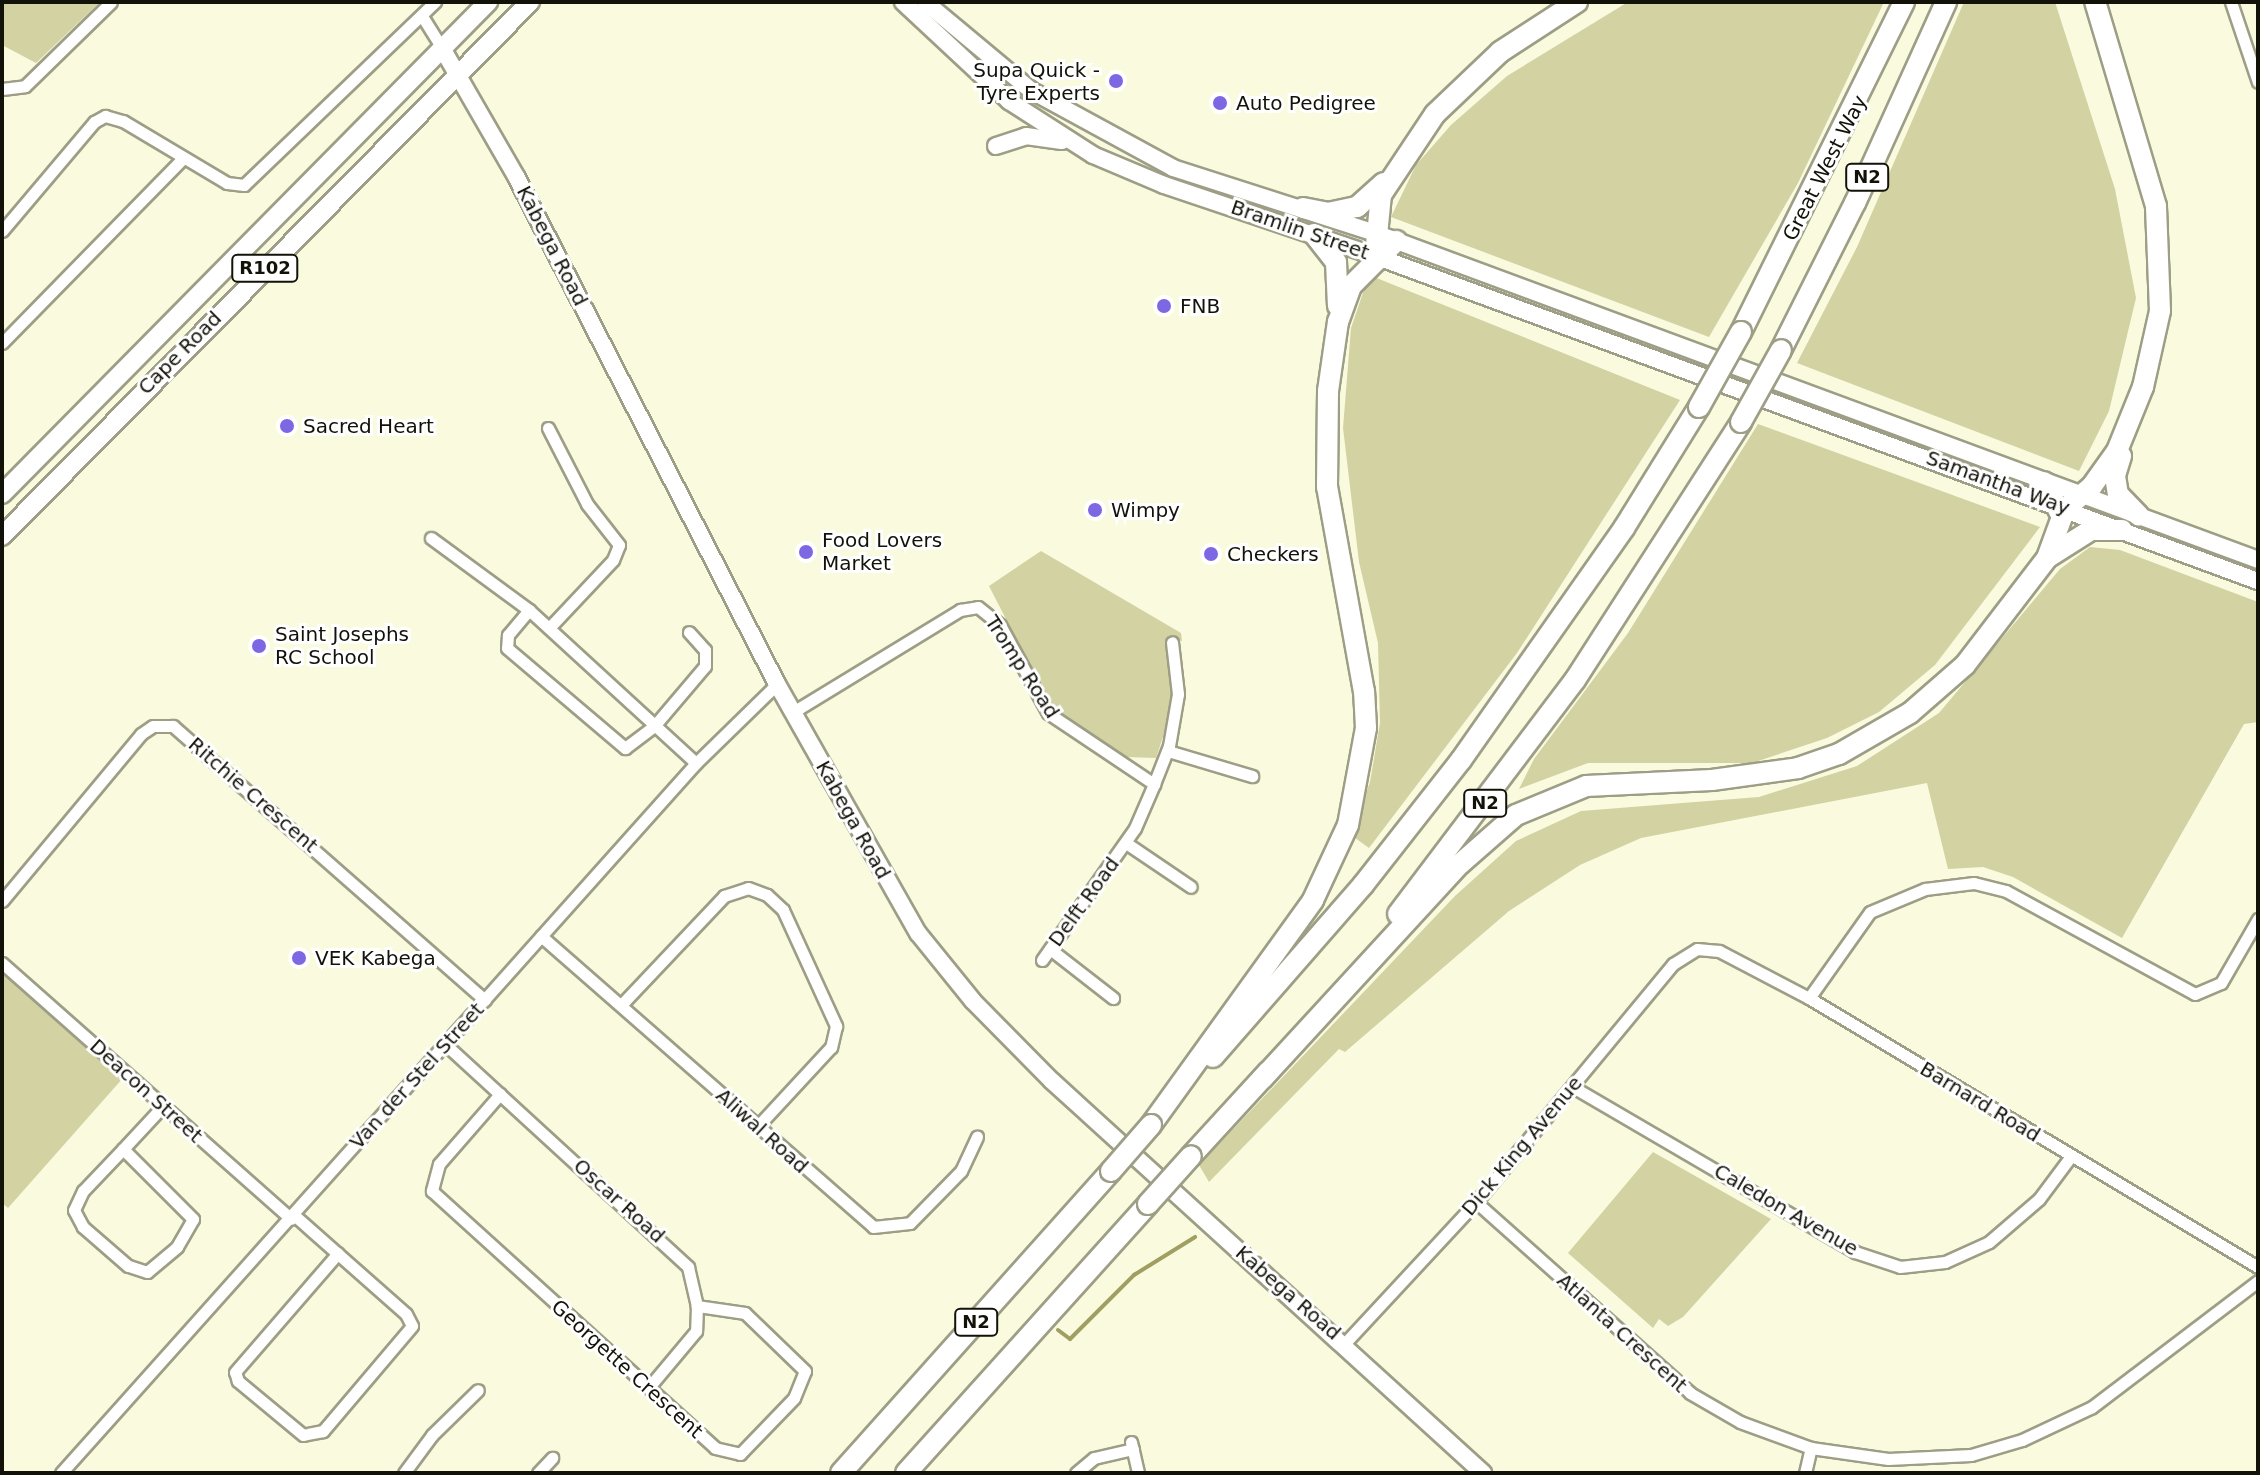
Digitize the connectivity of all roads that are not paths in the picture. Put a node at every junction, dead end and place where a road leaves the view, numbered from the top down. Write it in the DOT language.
graph roads {
  1 [pos="111,2"];
  2 [pos="435,2"];
  3 [pos="488,2"];
  4 [pos="530,2"];
  5 [pos="903,2"];
  6 [pos="925,2"];
  7 [pos="1577,2"];
  8 [pos="1904,2"];
  9 [pos="1946,2"];
  10 [pos="2095,2"];
  11 [pos="2231,2"];
  12 [pos="422,16"];
  13 [pos="442,48"];
  14 [pos="459,74"];
  15 [pos="2258,82"];
  16 [pos="2,89"];
  17 [pos="1075,144"];
  18 [pos="996,146"];
  19 [pos="181,160"];
  20 [pos="1392,175"];
  21 [pos="1303,208"];
  22 [pos="2,231"];
  23 [pos="1375,233"];
  24 [pos="1314,234"];
  25 [pos="1396,241"];
  26 [pos="1377,257"];
  27 [pos="1338,322"];
  28 [pos="2,343"];
  29 [pos="1746,369"];
  30 [pos="1737,387"];
  31 [pos="2129,425"];
  32 [pos="548,428"];
  33 [pos="2044,482"];
  34 [pos="2,494"];
  35 [pos="2069,503"];
  36 [pos="2139,516"];
  37 [pos="2122,530"];
  38 [pos="2,536"];
  39 [pos="431,538"];
  40 [pos="2047,558"];
  41 [pos="2258,560"];
  42 [pos="2258,581"];
  43 [pos="529,610"];
  44 [pos="549,628"];
  45 [pos="689,632"];
  46 [pos="1172,642"];
  47 [pos="777,684"];
  48 [pos="793,712"];
  49 [pos="655,725"];
  50 [pos="1168,751"];
  51 [pos="696,763"];
  52 [pos="1252,776"];
  53 [pos="1154,784"];
  54 [pos="1126,843"];
  55 [pos="1191,887"];
  56 [pos="2,901"];
  57 [pos="2258,919"];
  58 [pos="541,936"];
  59 [pos="1050,949"];
  60 [pos="1697,949"];
  61 [pos="1042,960"];
  62 [pos="2,963"];
  63 [pos="1113,998"];
  64 [pos="1809,998"];
  65 [pos="485,1000"];
  66 [pos="622,1004"];
  67 [pos="445,1044"];
  68 [pos="1262,1079"];
  69 [pos="1573,1087"];
  70 [pos="500,1094"];
  71 [pos="163,1106"];
  72 [pos="1151,1125"];
  73 [pos="757,1127"];
  74 [pos="977,1137"];
  75 [pos="123,1149"];
  76 [pos="2071,1156"];
  77 [pos="1476,1202"];
  78 [pos="292,1217"];
  79 [pos="338,1253"];
  80 [pos="2258,1267"];
  81 [pos="2258,1281"];
  82 [pos="697,1306"];
  83 [pos="1345,1343"];
  84 [pos="649,1387"];
  85 [pos="478,1390"];
  86 [pos="1811,1448"];
  87 [pos="552,1458"];
  88 [pos="61,1473"];
  89 [pos="404,1473"];
  90 [pos="538,1473"];
  91 [pos="841,1473"];
  92 [pos="906,1473"];
  93 [pos="1076,1473"];
  94 [pos="1138,1473"];
  95 [pos="1483,1473"];
  96 [pos="1805,1473"];
  1 -- 16 [label="street"];
  2 -- 12 [label="street"];
  3 -- 13 [label="main road, Cape Road / R102"];
  4 -- 14 [label="main road, Cape Road / R102"];
  5 -- 17 [label="main road, Bramlin Street"];
  6 -- 21 [label="main road, Bramlin Street"];
  7 -- 20 [label="highway"];
  8 -- 72 [label="highway, Great West Way / N2, bridge"];
  9 -- 68 [label="highway, Great West Way / N2, bridge"];
  10 -- 31 [label="highway"];
  11 -- 15 [label="street"];
  12 -- 13 [label="street, Kabega Road"];
  12 -- 19 [label="street"];
  13 -- 14 [label="main road, Kabega Road"];
  13 -- 34 [label="main road, Cape Road / R102"];
  14 -- 38 [label="main road, Cape Road / R102"];
  14 -- 47 [label="main road, Kabega Road"];
  17 -- 18 [label="main road"];
  17 -- 24 [label="main road, Bramlin Street"];
  19 -- 22 [label="street"];
  19 -- 28 [label="street"];
  20 -- 21 [label="highway"];
  20 -- 23 [label="highway"];
  21 -- 23 [label="main road, Bramlin Street"];
  23 -- 25 [label="main road, Bramlin Street"];
  23 -- 26 [label="highway"];
  24 -- 26 [label="main road, Bramlin Street"];
  24 -- 27 [label="highway"];
  25 -- 26 [label="highway"];
  25 -- 29 [label="main road, Bramlin Street"];
  26 -- 27 [label="highway"];
  26 -- 30 [label="main road, Bramlin Street"];
  27 -- 72 [label="highway"];
  29 -- 33 [label="main road, Samantha Way"];
  30 -- 35 [label="main road, Samantha Way"];
  31 -- 35 [label="highway"];
  31 -- 36 [label="highway"];
  32 -- 44 [label="street"];
  33 -- 35 [label="highway"];
  35 -- 36 [label="main road, Samantha Way"];
  35 -- 37 [label="main road, Samantha Way"];
  35 -- 40 [label="highway"];
  36 -- 41 [label="main road, Samantha Way"];
  37 -- 40 [label="highway"];
  37 -- 42 [label="main road, Samantha Way"];
  39 -- 43 [label="street"];
  40 -- 68 [label="highway"];
  43 -- 44 [label="street"];
  43 -- 49 [label="street"];
  44 -- 49 [label="street"];
  45 -- 49 [label="street"];
  46 -- 50 [label="street, Delft Road"];
  47 -- 48 [label="main road, Kabega Road"];
  47 -- 51 [label="street, Van der Stel Street"];
  48 -- 53 [label="street, Tromp Road"];
  48 -- 83 [label="main road, Kabega Road"];
  49 -- 51 [label="street"];
  50 -- 52 [label="street"];
  50 -- 53 [label="street, Delft Road"];
  51 -- 58 [label="street, Van der Stel Street"];
  53 -- 54 [label="street, Delft Road"];
  54 -- 55 [label="street, Delft Road"];
  54 -- 59 [label="street, Delft Road"];
  56 -- 65 [label="street, Ritchie Crescent"];
  57 -- 64 [label="street"];
  58 -- 65 [label="street, Van der Stel Street"];
  58 -- 66 [label="street, Aliwal Road"];
  59 -- 61 [label="street, Delft Road"];
  59 -- 63 [label="street"];
  60 -- 64 [label="street, Barnard Road"];
  60 -- 69 [label="street, Dick King Avenue"];
  62 -- 71 [label="street, Deacon Street"];
  64 -- 76 [label="street, Barnard Road"];
  65 -- 67 [label="street, Van der Stel Street"];
  66 -- 73 [label="street, Aliwal Road"];
  66 -- 73 [label="street"];
  67 -- 70 [label="street, Oscar Road"];
  67 -- 78 [label="street, Van der Stel Street"];
  68 -- 92 [label="highway, N2, bridge"];
  69 -- 76 [label="street, Caledon Avenue"];
  69 -- 77 [label="street, Dick King Avenue"];
  70 -- 82 [label="street, Oscar Road"];
  70 -- 84 [label="street, Georgette Crescent"];
  71 -- 75 [label="street"];
  71 -- 78 [label="street, Deacon Street"];
  72 -- 91 [label="highway, N2, bridge"];
  73 -- 74 [label="street, Aliwal Road"];
  75 -- 75 [label="street"];
  76 -- 80 [label="street, Barnard Road"];
  77 -- 83 [label="street, Dick King Avenue"];
  77 -- 86 [label="street, Atlanta Crescent"];
  78 -- 79 [label="street, Deacon Street"];
  78 -- 88 [label="street, Van der Stel Street"];
  79 -- 79 [label="street, Deacon Street"];
  81 -- 86 [label="street, Atlanta Crescent"];
  82 -- 84 [label="street"];
  82 -- 84 [label="street, Georgette Crescent"];
  83 -- 95 [label="main road, Kabega Road"];
  85 -- 89 [label="street"];
  86 -- 96 [label="street"];
  87 -- 90 [label="street"];
  93 -- 94 [label="street"];
}
